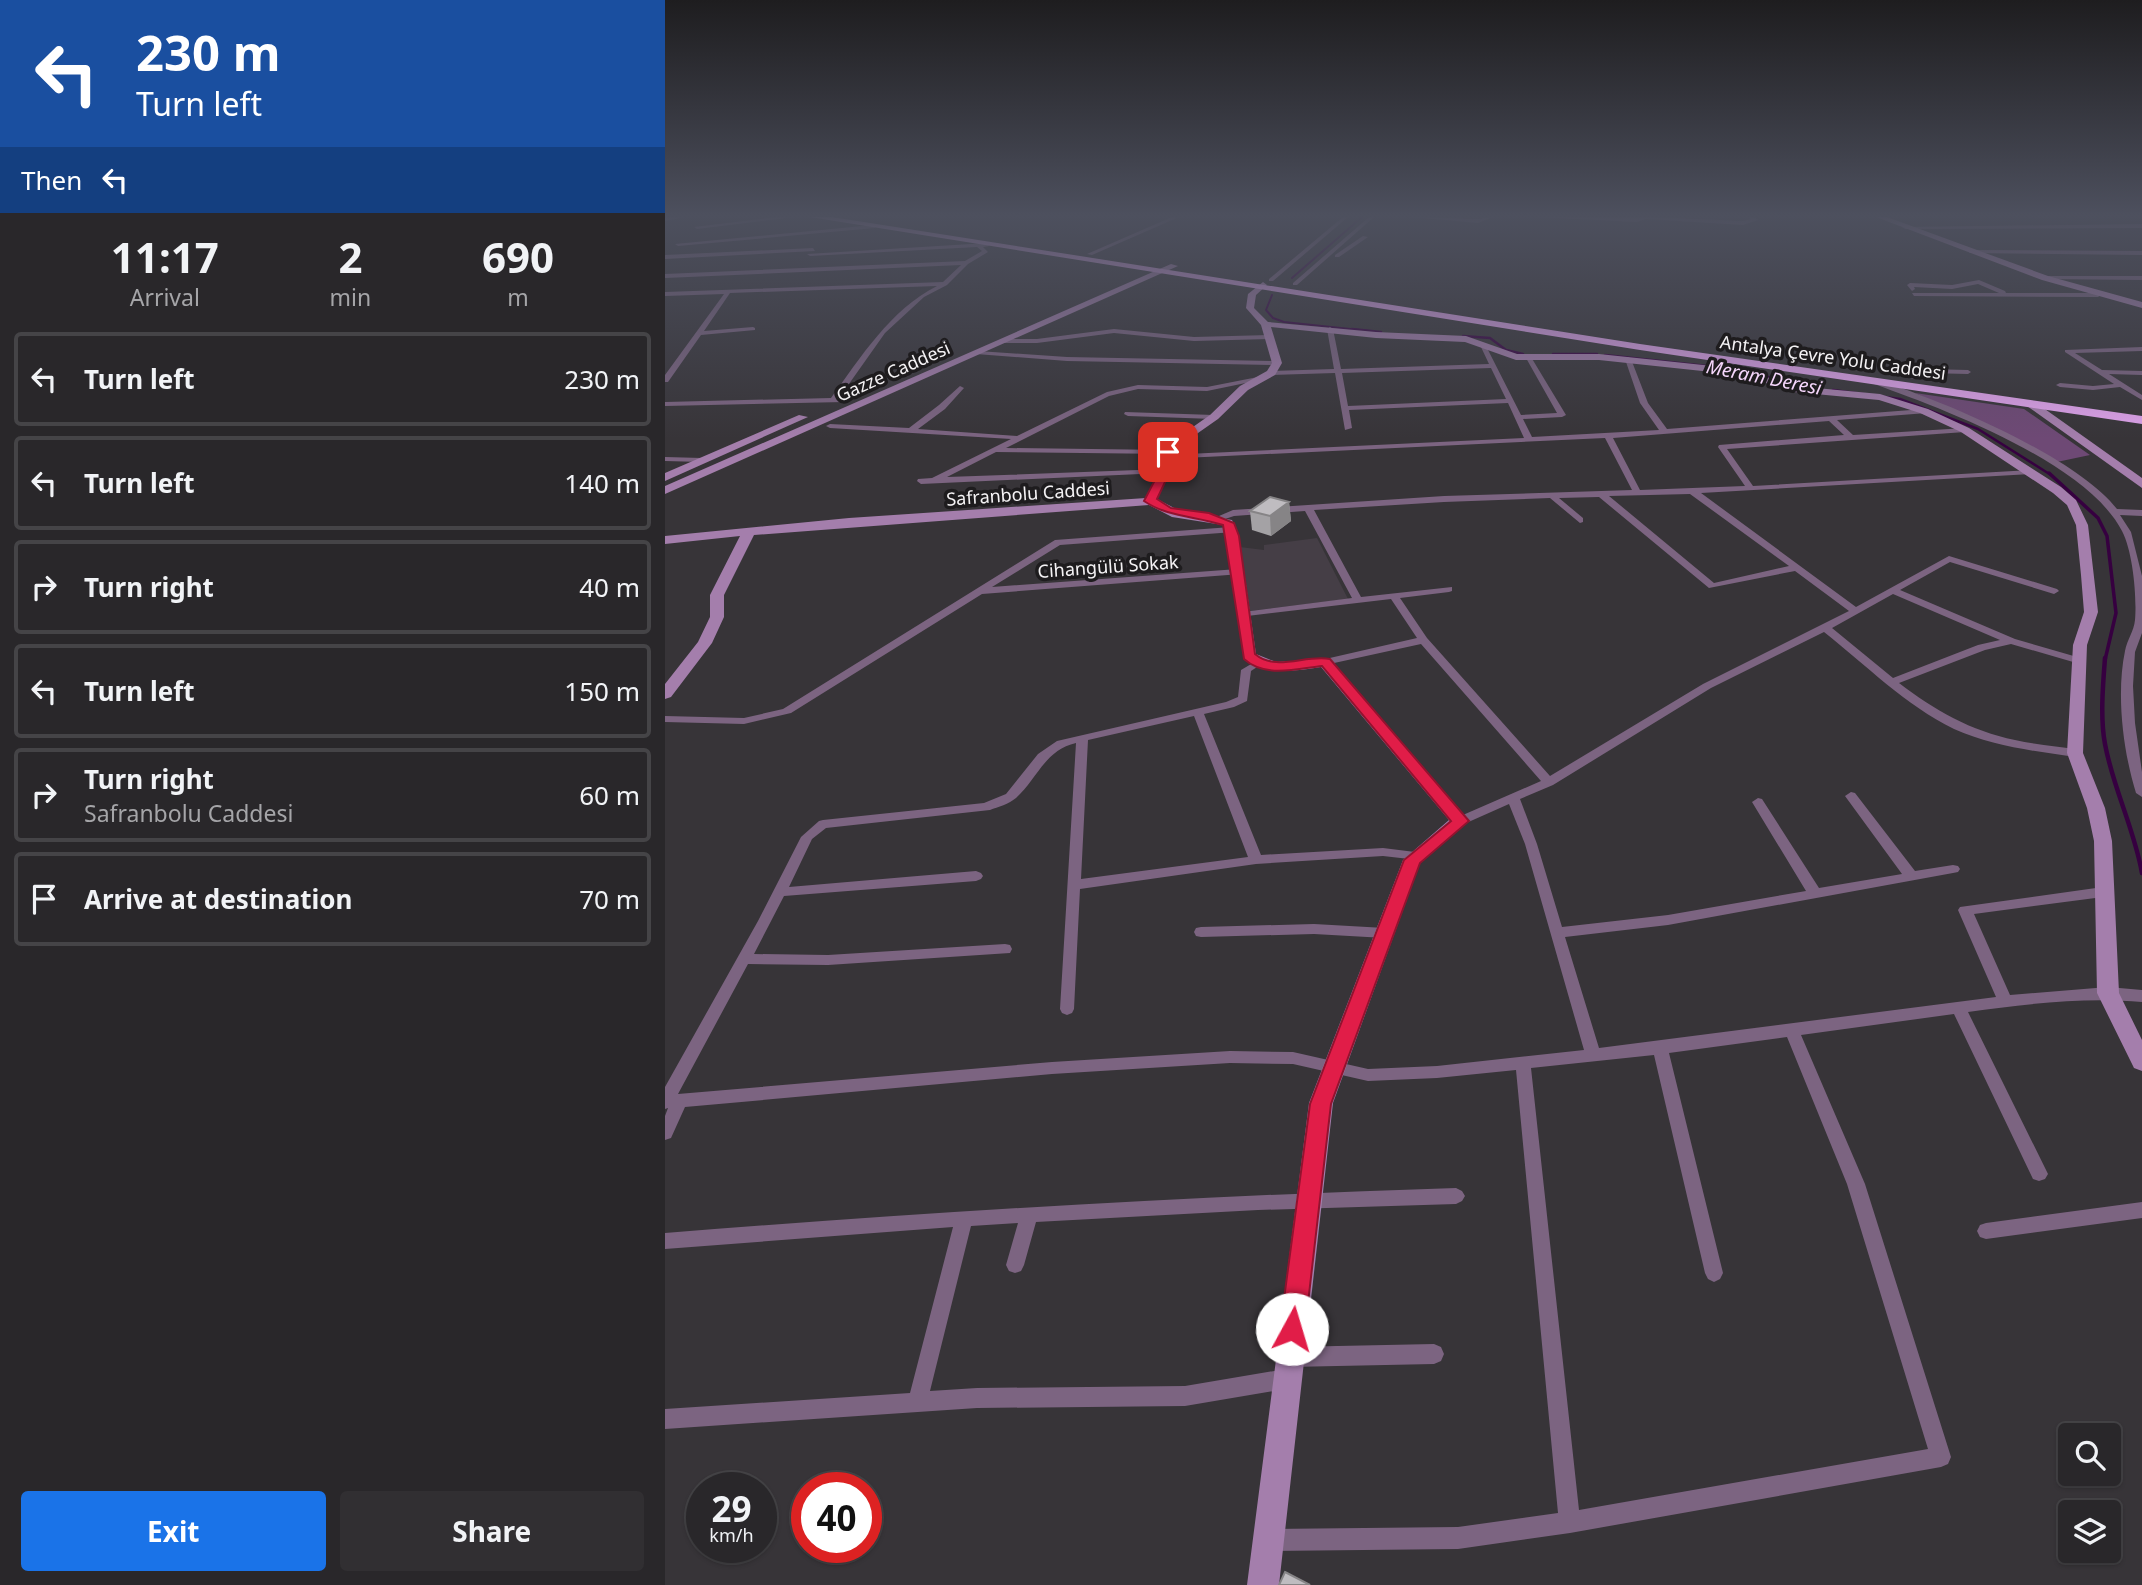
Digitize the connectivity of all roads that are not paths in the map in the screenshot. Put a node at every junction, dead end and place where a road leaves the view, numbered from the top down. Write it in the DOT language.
graph roads {
  1 [pos="756,291"];
  2 [pos="932,291"];
  3 [pos="1097,291"];
  4 [pos="1119,291"];
  5 [pos="1256,291"];
  6 [pos="1316,291"];
  7 [pos="1344,291"];
  8 [pos="1913,291"];
  9 [pos="2002,291"];
  10 [pos="2085,291"];
  11 [pos="728,292"];
  12 [pos="2007,293"];
  13 [pos="665,294"];
  14 [pos="2098,295"];
  15 [pos="2142,305"];
  16 [pos="1265,324"];
  17 [pos="753,329"];
  18 [pos="1330,329"];
  19 [pos="699,332"];
  20 [pos="1269,337"];
  21 [pos="1004,341"];
  22 [pos="1484,347"];
  23 [pos="2142,349"];
  24 [pos="978,353"];
  25 [pos="1529,358"];
  26 [pos="1628,359"];
  27 [pos="1492,366"];
  28 [pos="1338,370"];
  29 [pos="1271,372"];
  30 [pos="1968,372"];
  31 [pos="2100,372"];
  32 [pos="2142,373"];
  33 [pos="1913,377"];
  34 [pos="665,380"];
  35 [pos="1873,381"];
  36 [pos="2120,384"];
  37 [pos="2060,385"];
  38 [pos="960,388"];
  39 [pos="2142,398"];
  40 [pos="838,399"];
  41 [pos="1511,401"];
  42 [pos="665,404"];
  43 [pos="2031,404"];
  44 [pos="1345,408"];
  45 [pos="1924,411"];
  46 [pos="1128,414"];
  47 [pos="1214,417"];
  48 [pos="1521,417"];
  49 [pos="1831,419"];
  50 [pos="2140,419"];
  51 [pos="830,426"];
  52 [pos="1348,428"];
  53 [pos="1965,429"];
  54 [pos="909,431"];
  55 [pos="1664,431"];
  56 [pos="1608,436"];
  57 [pos="1018,437"];
  58 [pos="1851,437"];
  59 [pos="1529,439"];
  60 [pos="991,450"];
  61 [pos="1167,454"];
  62 [pos="665,459"];
  63 [pos="702,460"];
  64 [pos="1162,471"];
  65 [pos="2031,472"];
  66 [pos="665,477"];
  67 [pos="935,480"];
  68 [pos="921,481"];
  69 [pos="2142,484"];
  70 [pos="1749,486"];
  71 [pos="665,490"];
  72 [pos="1692,491"];
  73 [pos="1637,492"];
  74 [pos="1600,494"];
  75 [pos="1551,495"];
  76 [pos="1150,501"];
  77 [pos="1308,508"];
  78 [pos="2114,512"];
  79 [pos="2142,513"];
  80 [pos="1580,520"];
  81 [pos="1223,524"];
  82 [pos="748,534"];
  83 [pos="665,540"];
  84 [pos="1058,542"];
  85 [pos="1795,568"];
  86 [pos="1238,572"];
  87 [pos="1449,589"];
  88 [pos="981,591"];
  89 [pos="1894,591"];
  90 [pos="2053,591"];
  91 [pos="1394,596"];
  92 [pos="1358,601"];
  93 [pos="1856,611"];
  94 [pos="1243,615"];
  95 [pos="1825,627"];
  96 [pos="1423,640"];
  97 [pos="2011,641"];
  98 [pos="2080,661"];
  99 [pos="1325,662"];
  100 [pos="1258,663"];
  101 [pos="1893,681"];
  102 [pos="2136,683"];
  103 [pos="665,694"];
  104 [pos="1198,712"];
  105 [pos="665,719"];
  106 [pos="1082,737"];
  107 [pos="2075,753"];
  108 [pos="2137,767"];
  109 [pos="1549,782"];
  110 [pos="2142,793"];
  111 [pos="1851,796"];
  112 [pos="1513,798"];
  113 [pos="1758,802"];
  114 [pos="1460,821"];
  115 [pos="1418,856"];
  116 [pos="1256,860"];
  117 [pos="1952,869"];
  118 [pos="976,876"];
  119 [pos="1911,876"];
  120 [pos="1074,885"];
  121 [pos="780,892"];
  122 [pos="1814,892"];
  123 [pos="2103,892"];
  124 [pos="1201,932"];
  125 [pos="1384,933"];
  126 [pos="1557,933"];
  127 [pos="1005,949"];
  128 [pos="744,959"];
  129 [pos="2108,993"];
  130 [pos="2142,996"];
  131 [pos="2005,1001"];
  132 [pos="1959,1008"];
  133 [pos="1067,1009"];
  134 [pos="1791,1028"];
  135 [pos="1660,1048"];
  136 [pos="1593,1056"];
  137 [pos="2142,1062"];
  138 [pos="1523,1063"];
  139 [pos="1334,1068"];
  140 [pos="670,1102"];
  141 [pos="665,1133"];
  142 [pos="2039,1174"];
  143 [pos="1456,1196"];
  144 [pos="1308,1199"];
  145 [pos="2142,1210"];
  146 [pos="1029,1214"];
  147 [pos="964,1218"];
  148 [pos="1986,1231"];
  149 [pos="665,1241"];
  150 [pos="1015,1265"];
  151 [pos="1714,1273"];
  152 [pos="1434,1354"];
  153 [pos="1289,1357"];
  154 [pos="1286,1379"];
  155 [pos="917,1402"];
  156 [pos="665,1419"];
  157 [pos="1570,1522"];
  158 [pos="1268,1540"];
  159 [pos="1263,1585"];
  1 -- 11 [label="street"];
  2 -- 40 [label="street"];
  3 -- 40 [label="street, Gazze Caddesi"];
  4 -- 21 [label="street, Gazze Caddesi"];
  5 -- 16 [label="street"];
  6 -- 35 [label="highway, Antalya Çevre Yolu Caddesi"];
  7 -- 33 [label="highway, Antalya Çevre Yolu Caddesi"];
  8 -- 12 [label="street"];
  9 -- 12 [label="street"];
  10 -- 14 [label="street"];
  11 -- 13 [label="street"];
  11 -- 19 [label="street"];
  12 -- 14 [label="street"];
  14 -- 15 [label="street"];
  16 -- 18 [label="street"];
  16 -- 20 [label="street"];
  17 -- 19 [label="street"];
  18 -- 22 [label="street"];
  18 -- 28 [label="street"];
  19 -- 34 [label="street"];
  20 -- 21 [label="street"];
  20 -- 29 [label="street"];
  21 -- 24 [label="street, Gazze Caddesi"];
  22 -- 25 [label="street"];
  22 -- 27 [label="street"];
  23 -- 31 [label="street"];
  24 -- 29 [label="street"];
  24 -- 71 [label="street, Gazze Caddesi"];
  25 -- 26 [label="street"];
  25 -- 48 [label="street"];
  26 -- 45 [label="street"];
  26 -- 55 [label="street"];
  27 -- 28 [label="street"];
  27 -- 41 [label="street"];
  28 -- 29 [label="street"];
  28 -- 44 [label="street"];
  29 -- 47 [label="street"];
  29 -- 57 [label="street"];
  30 -- 33 [label="street"];
  31 -- 32 [label="street"];
  31 -- 36 [label="street"];
  33 -- 50 [label="highway, Antalya Çevre Yolu Caddesi"];
  35 -- 43 [label="highway, Antalya Çevre Yolu Caddesi"];
  35 -- 78 [label="street"];
  36 -- 37 [label="street"];
  36 -- 39 [label="street"];
  38 -- 54 [label="street"];
  40 -- 42 [label="street"];
  40 -- 63 [label="street, Gazze Caddesi"];
  41 -- 44 [label="street"];
  41 -- 48 [label="street"];
  43 -- 50 [label="highway, Antalya Çevre Yolu Caddesi"];
  43 -- 69 [label="street"];
  44 -- 52 [label="street"];
  45 -- 49 [label="street"];
  45 -- 53 [label="street"];
  46 -- 47 [label="street"];
  47 -- 61 [label="street"];
  48 -- 59 [label="street"];
  49 -- 55 [label="street"];
  49 -- 58 [label="street"];
  51 -- 54 [label="street"];
  53 -- 58 [label="street"];
  53 -- 65 [label="street"];
  54 -- 57 [label="street"];
  55 -- 56 [label="street"];
  56 -- 59 [label="street"];
  56 -- 73 [label="street"];
  57 -- 60 [label="street"];
  58 -- 70 [label="street"];
  59 -- 61 [label="street"];
  60 -- 61 [label="street"];
  60 -- 67 [label="street"];
  61 -- 64 [label="street"];
  62 -- 63 [label="street"];
  63 -- 66 [label="street, Gazze Caddesi"];
  64 -- 67 [label="street"];
  64 -- 76 [label="street"];
  65 -- 70 [label="street"];
  65 -- 98 [label="street"];
  67 -- 68 [label="street"];
  70 -- 72 [label="street"];
  72 -- 73 [label="street"];
  72 -- 85 [label="street"];
  73 -- 74 [label="street"];
  74 -- 75 [label="street"];
  74 -- 85 [label="street"];
  75 -- 77 [label="street"];
  75 -- 80 [label="street"];
  76 -- 81 [label="street"];
  76 -- 82 [label="street, Safranbolu Caddesi"];
  77 -- 81 [label="street"];
  77 -- 92 [label="street"];
  78 -- 79 [label="street"];
  78 -- 102 [label="street"];
  81 -- 84 [label="street"];
  81 -- 86 [label="street"];
  82 -- 83 [label="street, Safranbolu Caddesi"];
  82 -- 103 [label="street"];
  84 -- 88 [label="street"];
  85 -- 93 [label="street"];
  86 -- 88 [label="street, Cihangülü Sokak"];
  86 -- 94 [label="street"];
  87 -- 91 [label="street"];
  88 -- 105 [label="street"];
  89 -- 90 [label="street"];
  89 -- 93 [label="street"];
  89 -- 97 [label="street"];
  91 -- 92 [label="street"];
  91 -- 96 [label="street"];
  92 -- 94 [label="street"];
  93 -- 95 [label="street"];
  94 -- 100 [label="street"];
  95 -- 101 [label="street"];
  95 -- 109 [label="street"];
  96 -- 99 [label="street"];
  96 -- 109 [label="street"];
  97 -- 98 [label="street"];
  97 -- 101 [label="street"];
  98 -- 107 [label="street"];
  99 -- 100 [label="street"];
  99 -- 114 [label="street"];
  100 -- 104 [label="street"];
  101 -- 107 [label="street"];
  102 -- 108 [label="street"];
  104 -- 106 [label="street"];
  104 -- 116 [label="street"];
  106 -- 120 [label="street"];
  106 -- 121 [label="street"];
  107 -- 123 [label="street"];
  108 -- 110 [label="street"];
  109 -- 112 [label="street"];
  111 -- 119 [label="street"];
  112 -- 114 [label="street"];
  112 -- 126 [label="street"];
  113 -- 122 [label="street"];
  114 -- 115 [label="street"];
  115 -- 116 [label="street"];
  115 -- 125 [label="street"];
  116 -- 120 [label="street"];
  117 -- 119 [label="street"];
  118 -- 121 [label="street"];
  119 -- 122 [label="street"];
  120 -- 133 [label="street"];
  121 -- 128 [label="street"];
  122 -- 126 [label="street"];
  123 -- 129 [label="street"];
  123 -- 131 [label="street"];
  124 -- 125 [label="street"];
  125 -- 139 [label="street"];
  126 -- 136 [label="street"];
  127 -- 128 [label="street"];
  128 -- 140 [label="street"];
  129 -- 130 [label="street"];
  129 -- 131 [label="street"];
  129 -- 137 [label="street"];
  131 -- 132 [label="street"];
  132 -- 134 [label="street"];
  132 -- 142 [label="street"];
  134 -- 135 [label="street"];
  134 -- 157 [label="street"];
  135 -- 136 [label="street"];
  135 -- 151 [label="street"];
  136 -- 138 [label="street"];
  138 -- 139 [label="street"];
  138 -- 157 [label="street"];
  139 -- 140 [label="street"];
  139 -- 144 [label="street"];
  140 -- 141 [label="street"];
  143 -- 144 [label="street"];
  144 -- 146 [label="street"];
  144 -- 153 [label="street"];
  145 -- 148 [label="street"];
  146 -- 147 [label="street"];
  146 -- 150 [label="street"];
  147 -- 149 [label="street"];
  147 -- 155 [label="street"];
  152 -- 153 [label="street"];
  153 -- 154 [label="street"];
  154 -- 155 [label="street"];
  154 -- 158 [label="street"];
  155 -- 156 [label="street"];
  157 -- 158 [label="street"];
  158 -- 159 [label="street"];
}
